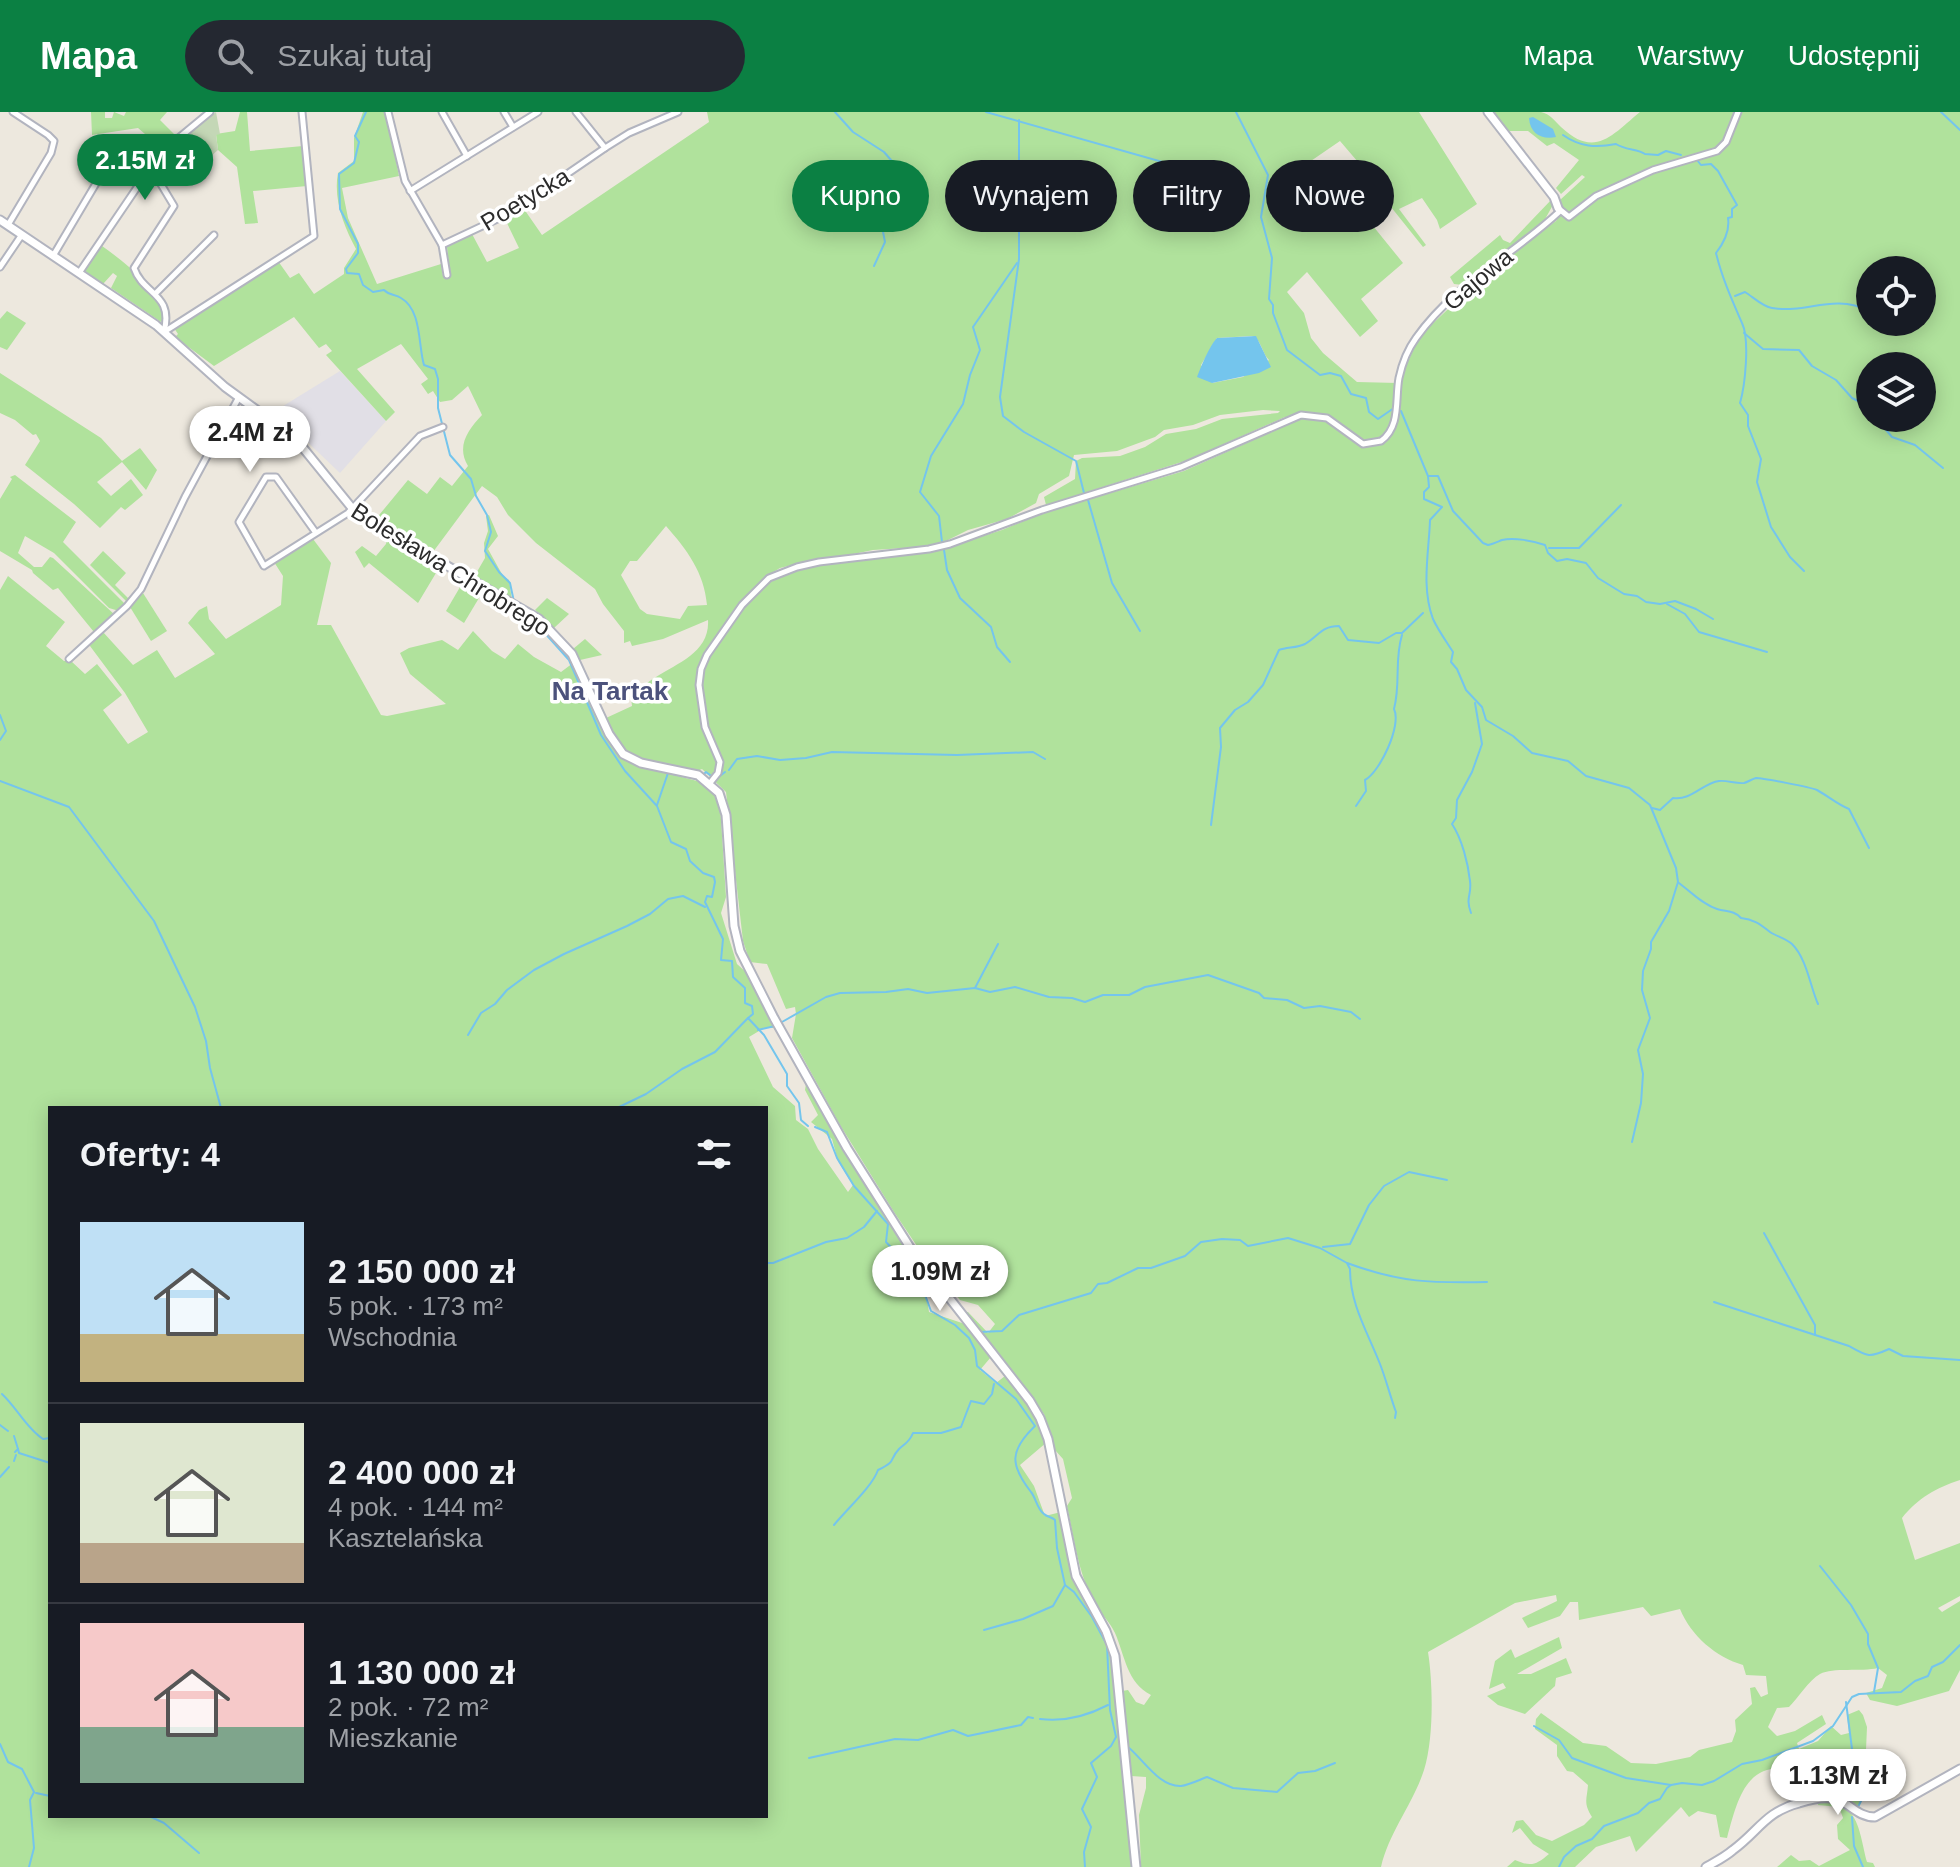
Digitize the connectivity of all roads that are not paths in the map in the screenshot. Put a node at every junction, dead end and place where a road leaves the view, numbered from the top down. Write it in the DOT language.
graph roads {
  1 [pos="13,112"];
  2 [pos="193,112"];
  3 [pos="210,112"];
  4 [pos="302,112"];
  5 [pos="388,112"];
  6 [pos="442,112"];
  7 [pos="504,112"];
  8 [pos="538,112"];
  9 [pos="576,112"];
  10 [pos="678,112"];
  11 [pos="1488,112"];
  12 [pos="1738,112"];
  13 [pos="199,120"];
  14 [pos="513,127"];
  15 [pos="605,148"];
  16 [pos="467,156"];
  17 [pos="153,171"];
  18 [pos="101,175"];
  19 [pos="410,191"];
  20 [pos="1558,208"];
  21 [pos="0,220"];
  22 [pos="7,226"];
  23 [pos="214,235"];
  24 [pos="21,236"];
  25 [pos="442,245"];
  26 [pos="53,257"];
  27 [pos="0,267"];
  28 [pos="78,274"];
  29 [pos="447,275"];
  30 [pos="156,293"];
  31 [pos="164,333"];
  32 [pos="239,397"];
  33 [pos="443,427"];
  34 [pos="352,509"];
  35 [pos="316,533"];
  36 [pos="69,659"];
  37 [pos="710,783"];
  38 [pos="1960,1769"];
  39 [pos="1136,1867"];
  40 [pos="1706,1867"];
  1 -- 22 [label="street"];
  2 -- 13 [label="street"];
  3 -- 13 [label="street"];
  4 -- 31 [label="street"];
  5 -- 19 [label="street"];
  6 -- 16 [label="street"];
  7 -- 14 [label="street"];
  8 -- 14 [label="street"];
  9 -- 15 [label="street"];
  10 -- 15 [label="street, Poetycka"];
  11 -- 20 [label="street"];
  12 -- 20 [label="street"];
  13 -- 17 [label="street"];
  14 -- 16 [label="street"];
  15 -- 25 [label="street, Poetycka"];
  16 -- 19 [label="street"];
  17 -- 28 [label="street"];
  17 -- 30 [label="street"];
  18 -- 26 [label="street"];
  19 -- 25 [label="street"];
  20 -- 37 [label="street, Gajowa"];
  21 -- 22 [label="street, Bolesława Chrobrego"];
  22 -- 24 [label="street, Bolesława Chrobrego"];
  23 -- 30 [label="street"];
  24 -- 26 [label="street, Bolesława Chrobrego"];
  24 -- 27 [label="street"];
  25 -- 29 [label="street"];
  26 -- 28 [label="street, Bolesława Chrobrego"];
  28 -- 31 [label="street, Bolesława Chrobrego"];
  30 -- 31 [label="street"];
  31 -- 32 [label="street, Bolesława Chrobrego"];
  32 -- 34 [label="street, Bolesława Chrobrego"];
  32 -- 36 [label="street"];
  33 -- 34 [label="street"];
  34 -- 35 [label="street"];
  34 -- 37 [label="street, Bolesława Chrobrego"];
  35 -- 35 [label="street"];
  37 -- 39 [label="street"];
  38 -- 40 [label="street"];
}
